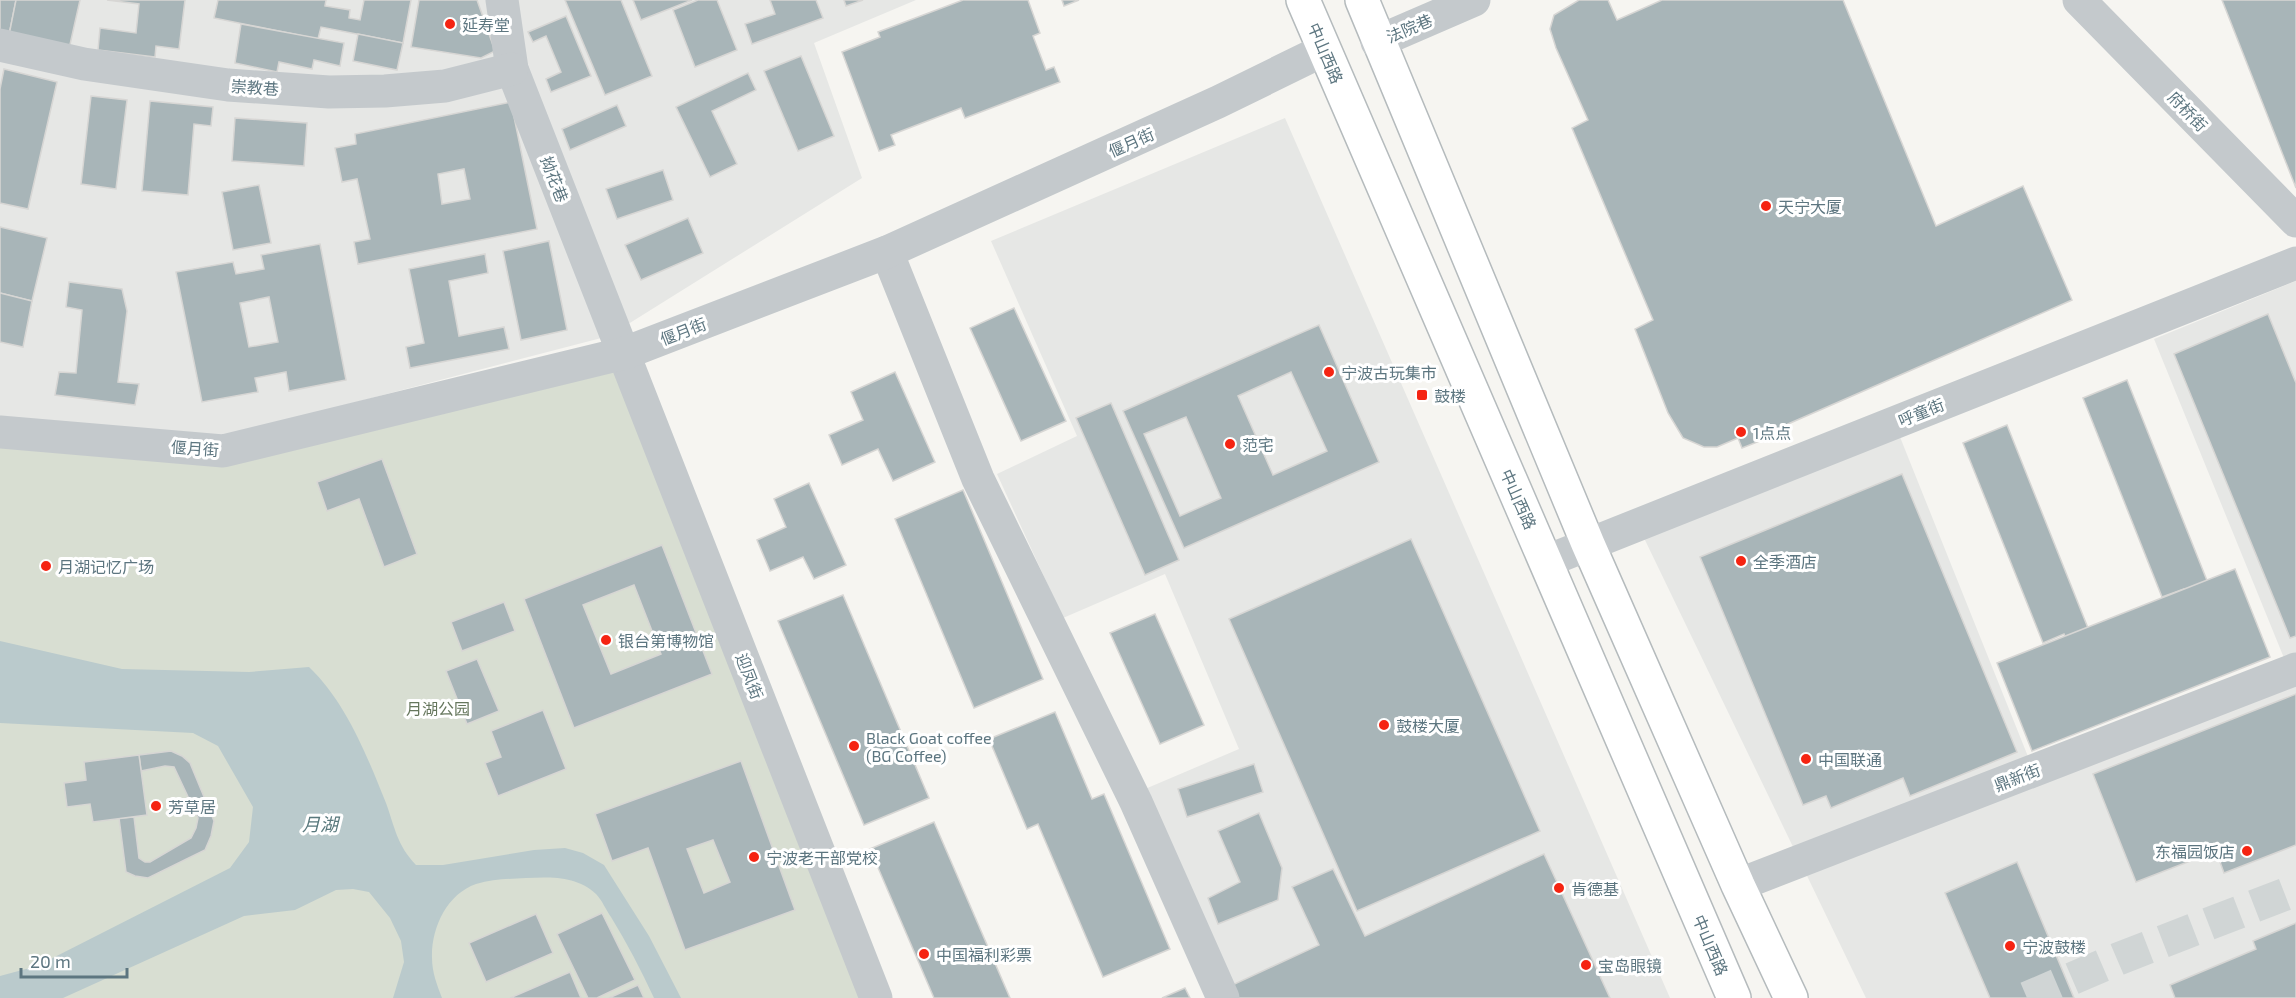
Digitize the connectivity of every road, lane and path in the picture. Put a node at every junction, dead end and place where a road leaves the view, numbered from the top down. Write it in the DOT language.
graph roads {
  1 [pos="502,0"];
  2 [pos="1303,0"];
  3 [pos="1362,0"];
  4 [pos="1474,0"];
  5 [pos="2079,0"];
  6 [pos="1377,42"];
  7 [pos="0,45"];
  8 [pos="1324,50"];
  9 [pos="512,69"];
  10 [pos="2296,221"];
  11 [pos="887,252"];
  12 [pos="2296,263"];
  13 [pos="625,354"];
  14 [pos="0,432"];
  15 [pos="1588,544"];
  16 [pos="1547,561"];
  17 [pos="2296,669"];
  18 [pos="1738,885"];
  19 [pos="876,998"];
  20 [pos="1223,998"];
  21 [pos="1734,998"];
  22 [pos="1791,998"];
  1 -- 9 [label="street, 拗花巷"];
  2 -- 8 [label="main road, 中山西路"];
  3 -- 6 [label="main road"];
  4 -- 6 [label="street, 法院巷"];
  5 -- 10 [label="street, 府桥街"];
  6 -- 15 [label="main road"];
  7 -- 9 [label="street, 崇教巷"];
  8 -- 11 [label="street, 偃月街"];
  8 -- 16 [label="main road, 中山西路"];
  9 -- 13 [label="street, 拗花巷"];
  11 -- 13 [label="street, 偃月街"];
  11 -- 20 [label="street"];
  12 -- 15 [label="street, 呼童街"];
  13 -- 14 [label="street, 偃月街"];
  13 -- 19 [label="street, 迎凤街"];
  15 -- 16 [label="street, 呼童街"];
  15 -- 18 [label="main road"];
  16 -- 21 [label="main road, 中山西路"];
  17 -- 18 [label="street, 鼎新街"];
  18 -- 22 [label="main road"];
}
